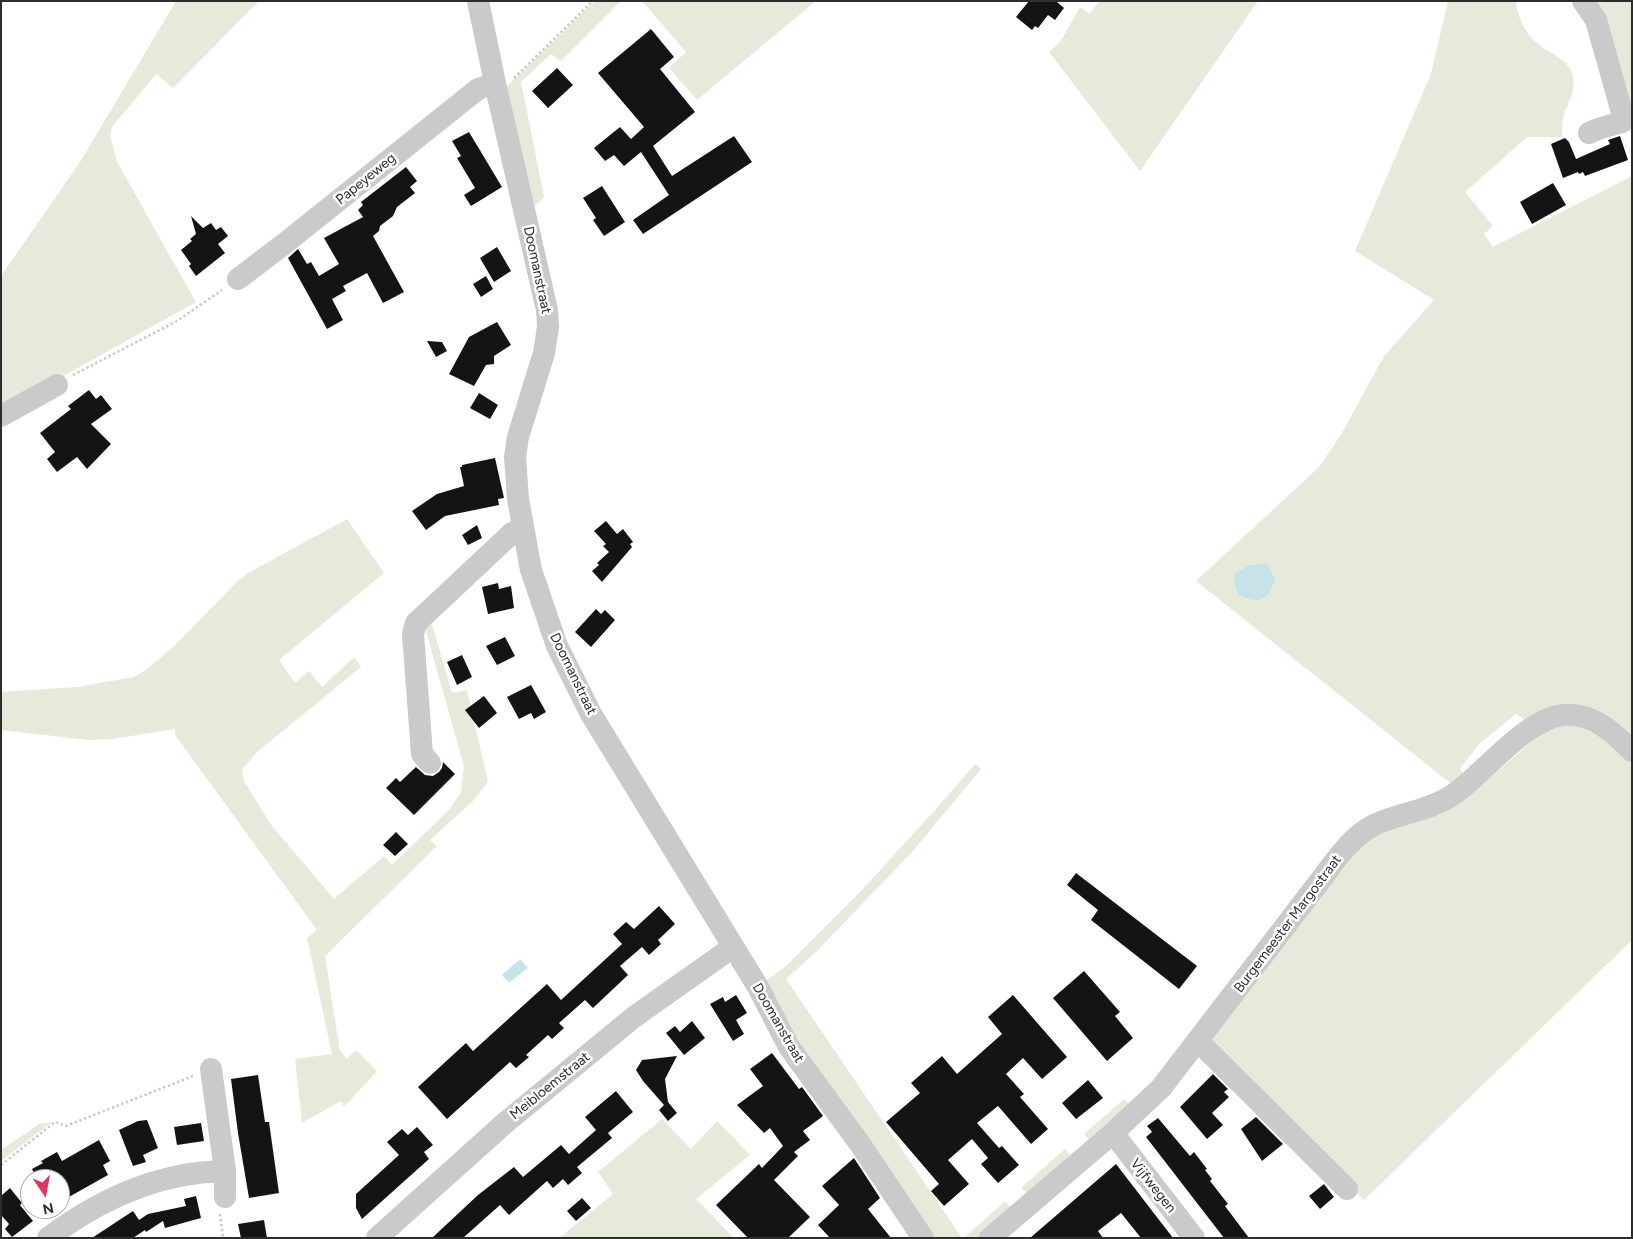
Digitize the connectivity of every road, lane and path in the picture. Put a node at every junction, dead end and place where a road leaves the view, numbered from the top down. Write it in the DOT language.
graph roads {
  1 [pos="478,1"];
  2 [pos="594,1"];
  3 [pos="1583,1"];
  4 [pos="496,86"];
  5 [pos="1589,134"];
  6 [pos="238,279"];
  7 [pos="57,385"];
  8 [pos="1,416"];
  9 [pos="523,528"];
  10 [pos="1632,751"];
  11 [pos="430,763"];
  12 [pos="733,947"];
  13 [pos="1198,1041"];
  14 [pos="211,1069"];
  15 [pos="1113,1133"];
  16 [pos="1,1165"];
  17 [pos="225,1171"];
  18 [pos="1347,1189"];
  19 [pos="225,1197"];
  20 [pos="1001,1234"];
  21 [pos="48,1238"];
  22 [pos="223,1238"];
  23 [pos="377,1238"];
  24 [pos="923,1238"];
  25 [pos="1194,1238"];
  1 -- 4 [label="street, Doomanstraat"];
  2 -- 4 [label="path"];
  3 -- 5 [label="street"];
  4 -- 6 [label="street, Papeyeweg"];
  4 -- 9 [label="street, Doomanstraat"];
  6 -- 7 [label="path"];
  7 -- 8 [label="street"];
  9 -- 11 [label="street"];
  9 -- 12 [label="street, Doomanstraat"];
  10 -- 13 [label="street, Burgemeester Margostraat"];
  12 -- 23 [label="street, Meibloemstraat"];
  12 -- 24 [label="street, Doomanstraat"];
  13 -- 15 [label="street, Burgemeester Margostraat"];
  13 -- 18 [label="street"];
  14 -- 16 [label="path"];
  14 -- 17 [label="street"];
  15 -- 20 [label="street, Burgemeester Margostraat"];
  15 -- 25 [label="street, Vijfwegen"];
  17 -- 19 [label="street"];
  17 -- 21 [label="street"];
  19 -- 22 [label="path"];
}
